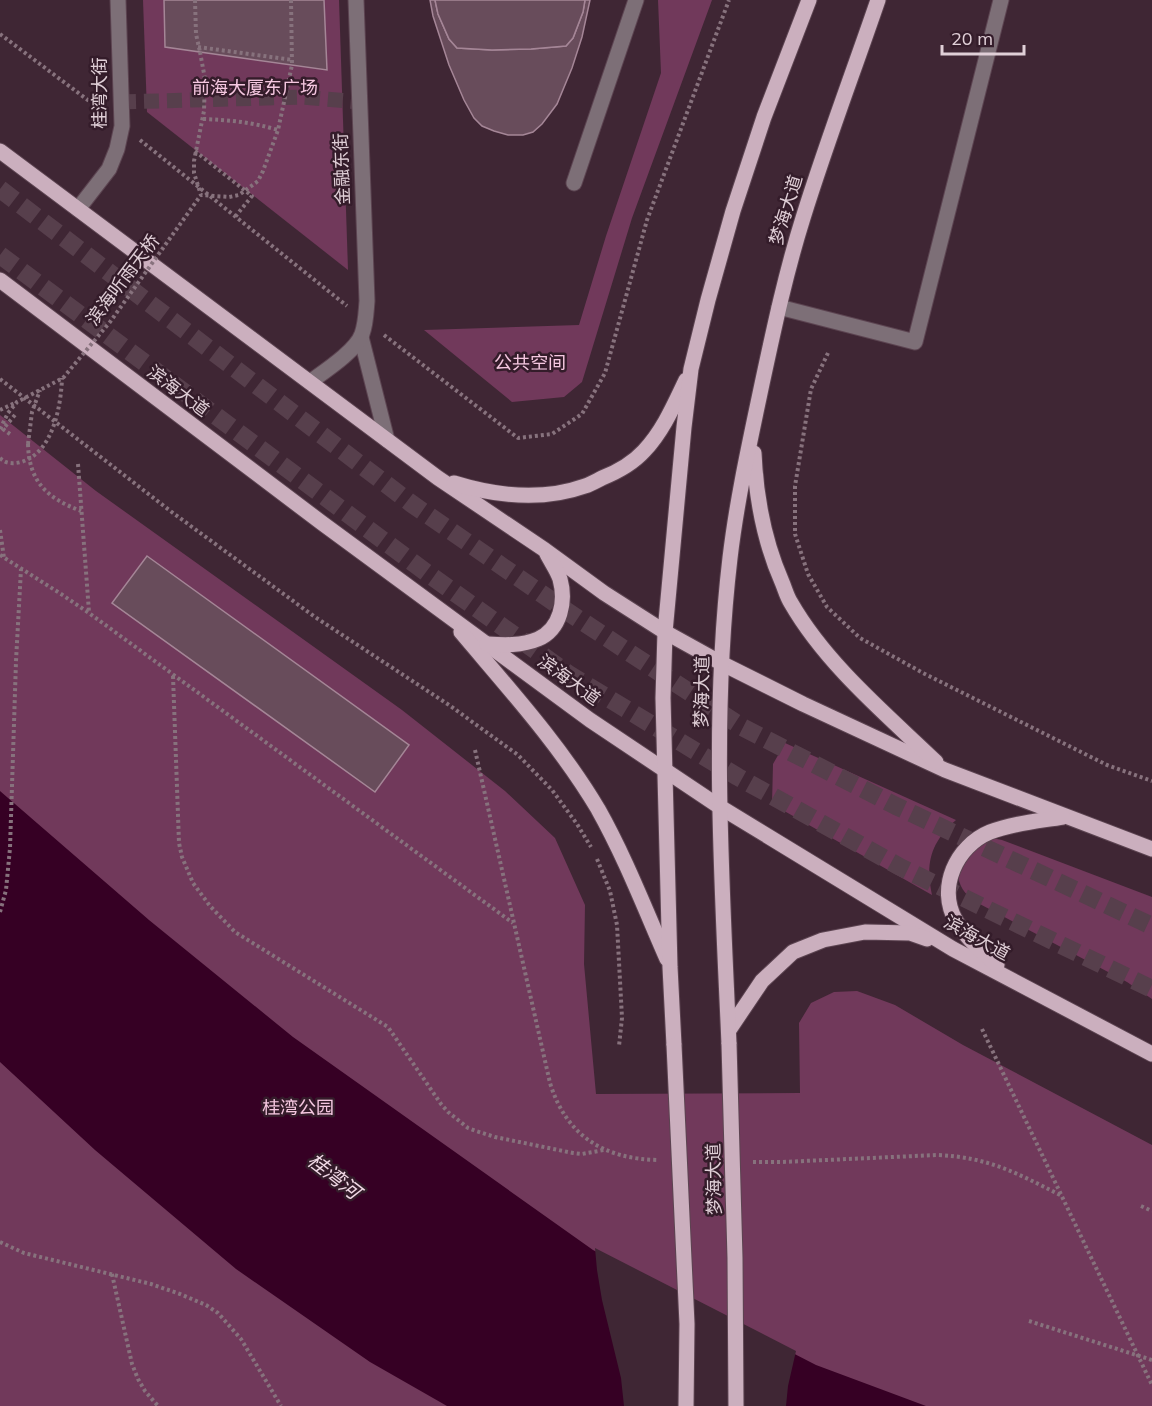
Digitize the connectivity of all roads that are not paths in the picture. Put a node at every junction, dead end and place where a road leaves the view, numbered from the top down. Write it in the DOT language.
graph roads {
  1 [pos="118,0"];
  2 [pos="356,0"];
  3 [pos="636,0"];
  4 [pos="809,0"];
  5 [pos="878,0"];
  6 [pos="1001,0"];
  7 [pos="0,151"];
  8 [pos="574,183"];
  9 [pos="78,209"];
  10 [pos="0,280"];
  11 [pos="779,307"];
  12 [pos="361,337"];
  13 [pos="692,369"];
  14 [pos="310,382"];
  15 [pos="753,427"];
  16 [pos="387,440"];
  17 [pos="438,478"];
  18 [pos="545,550"];
  19 [pos="445,614"];
  20 [pos="665,632"];
  21 [pos="487,644"];
  22 [pos="721,663"];
  23 [pos="664,769"];
  24 [pos="945,770"];
  25 [pos="720,807"];
  26 [pos="1066,817"];
  27 [pos="1152,849"];
  28 [pos="953,948"];
  29 [pos="670,967"];
  30 [pos="1012,980"];
  31 [pos="729,1037"];
  32 [pos="1152,1054"];
  33 [pos="686,1406"];
  34 [pos="736,1406"];
  1 -- 9 [label="street, 桂湾大街"];
  2 -- 12 [label="street, 金融东街"];
  3 -- 8 [label="street"];
  4 -- 13 [label="main road, 梦海大道"];
  5 -- 11 [label="main road, 梦海大道"];
  6 -- 11 [label="street"];
  7 -- 9 [label="main road"];
  9 -- 14 [label="main road"];
  10 -- 19 [label="main road, 滨海大道"];
  11 -- 15 [label="main road, 梦海大道"];
  12 -- 14 [label="street, 金融东街"];
  12 -- 16 [label="street"];
  13 -- 17 [label="main road"];
  13 -- 20 [label="main road, 梦海大道"];
  14 -- 16 [label="main road"];
  15 -- 22 [label="main road, 梦海大道"];
  15 -- 24 [label="main road"];
  16 -- 17 [label="main road"];
  17 -- 18 [label="main road"];
  18 -- 20 [label="main road"];
  18 -- 21 [label="main road"];
  19 -- 21 [label="main road, 滨海大道"];
  19 -- 29 [label="main road"];
  20 -- 22 [label="main road"];
  20 -- 23 [label="main road, 梦海大道"];
  21 -- 23 [label="main road, 滨海大道"];
  22 -- 24 [label="main road"];
  22 -- 25 [label="main road, 梦海大道"];
  23 -- 25 [label="main road, 滨海大道"];
  23 -- 29 [label="main road, 梦海大道"];
  24 -- 26 [label="main road"];
  25 -- 28 [label="main road, 滨海大道"];
  25 -- 31 [label="main road, 梦海大道"];
  26 -- 27 [label="main road"];
  26 -- 30 [label="main road"];
  28 -- 30 [label="main road, 滨海大道"];
  28 -- 31 [label="main road"];
  29 -- 33 [label="main road, 梦海大道, bridge"];
  30 -- 32 [label="main road, 滨海大道"];
  31 -- 34 [label="main road, 梦海大道, bridge"];
}
